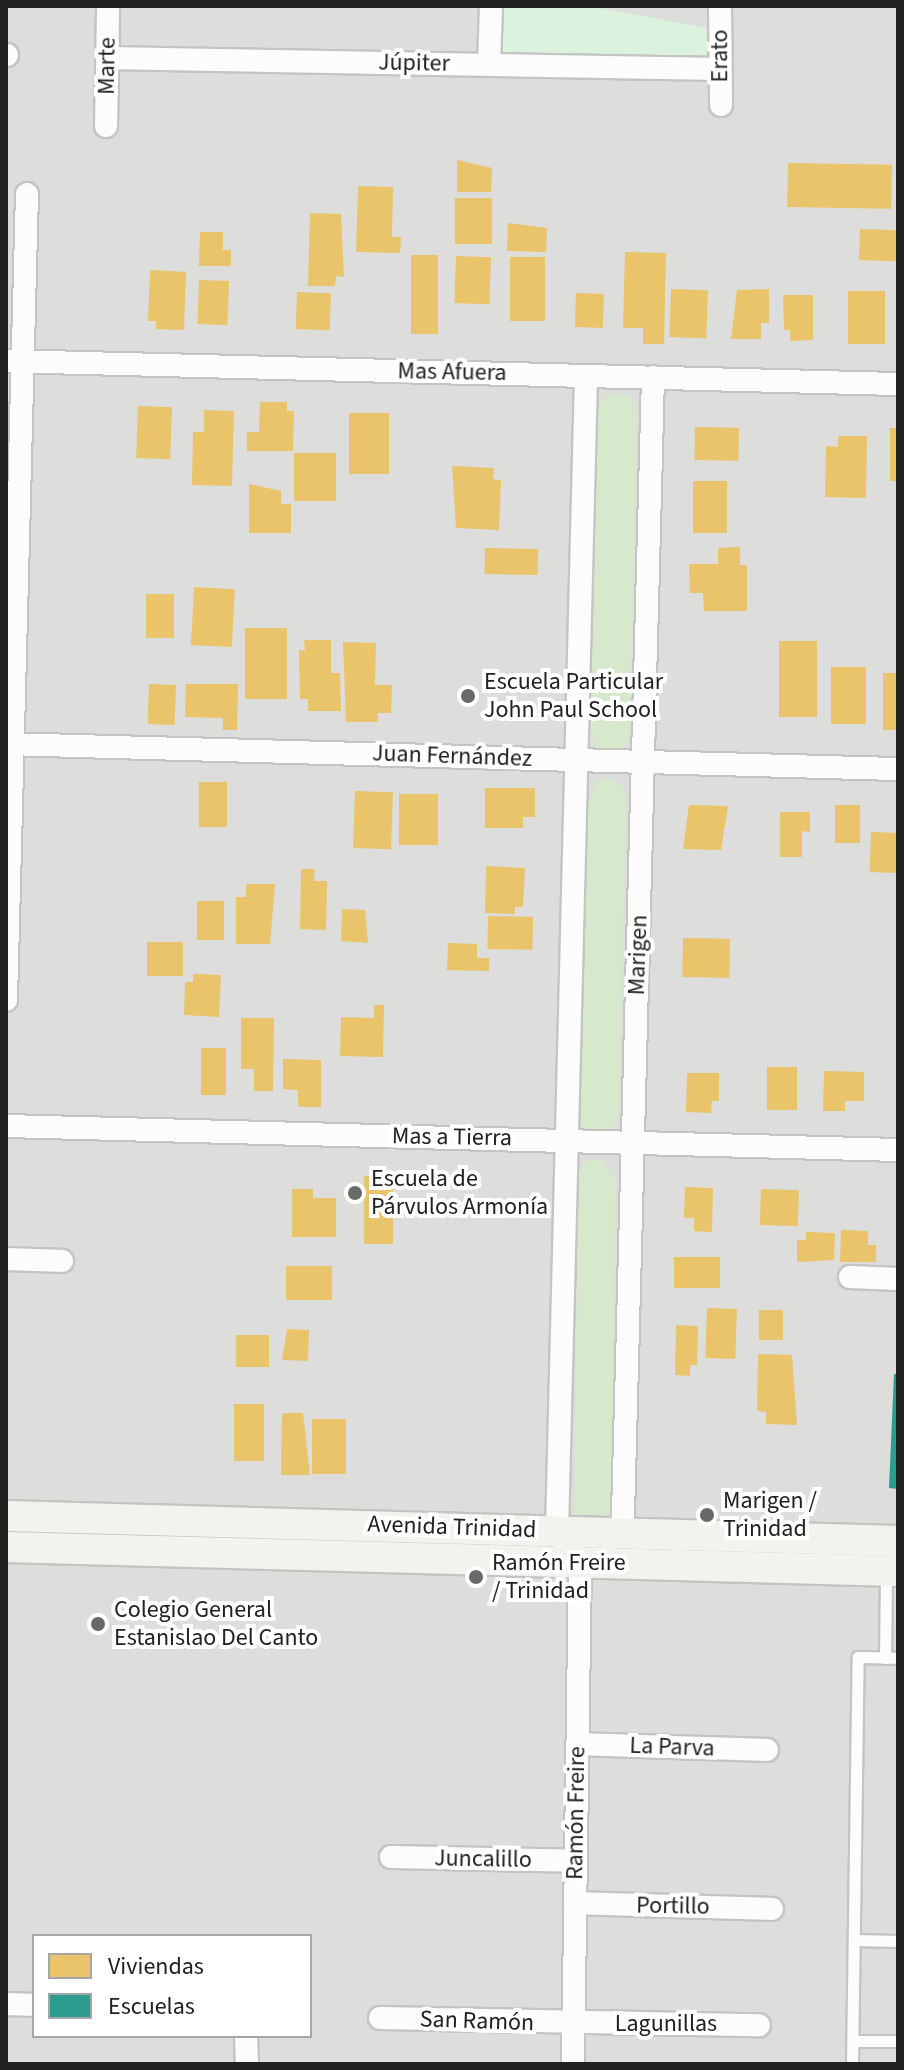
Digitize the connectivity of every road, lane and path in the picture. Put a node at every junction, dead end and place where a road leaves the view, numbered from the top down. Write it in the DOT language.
graph roads {
  1 [pos="108,6"];
  2 [pos="491,6"];
  3 [pos="720,6"];
  4 [pos="107,58"];
  5 [pos="489,64"];
  6 [pos="720,69"];
  7 [pos="721,105"];
  8 [pos="106,126"];
  9 [pos="27,194"];
  10 [pos="14,361"];
  11 [pos="586,376"];
  12 [pos="653,377"];
  13 [pos="898,384"];
  14 [pos="9,744"];
  15 [pos="576,760"];
  16 [pos="643,762"];
  17 [pos="898,769"];
  18 [pos="6,1000"];
  19 [pos="6,1126"];
  20 [pos="567,1141"];
  21 [pos="633,1142"];
  22 [pos="898,1150"];
  23 [pos="6,1259"];
  24 [pos="62,1261"];
  25 [pos="850,1277"];
  26 [pos="898,1279"];
  27 [pos="6,1516"];
  28 [pos="557,1530"];
  29 [pos="622,1532"];
  30 [pos="898,1541"];
  31 [pos="6,1547"];
  32 [pos="580,1562"];
  33 [pos="892,1571"];
  34 [pos="892,1658"];
  35 [pos="577,1744"];
  36 [pos="767,1750"];
  37 [pos="391,1857"];
  38 [pos="576,1861"];
  39 [pos="575,1903"];
  40 [pos="772,1909"];
  41 [pos="854,1940"];
  42 [pos="898,1941"];
  43 [pos="6,2004"];
  44 [pos="32,2005"];
  45 [pos="380,2018"];
  46 [pos="573,2024"];
  47 [pos="759,2025"];
  48 [pos="246,2038"];
  49 [pos="853,2041"];
  50 [pos="898,2041"];
  51 [pos="247,2064"];
  52 [pos="573,2064"];
  53 [pos="852,2064"];
  1 -- 4 [label="street, Marte"];
  2 -- 5 [label="street"];
  3 -- 6 [label="street, Erato"];
  4 -- 5 [label="street, Júpiter"];
  4 -- 8 [label="street, Marte"];
  5 -- 6 [label="street, Júpiter"];
  6 -- 7 [label="street, Erato"];
  9 -- 10 [label="street"];
  10 -- 11 [label="street, Mas Afuera"];
  10 -- 14 [label="street"];
  11 -- 12 [label="street, Mas Afuera"];
  11 -- 15 [label="street"];
  12 -- 13 [label="street, Mas Afuera"];
  12 -- 16 [label="street, Marigen"];
  14 -- 15 [label="street, Juan Fernández"];
  14 -- 18 [label="street"];
  15 -- 16 [label="street, Juan Fernández"];
  15 -- 20 [label="street"];
  16 -- 17 [label="street, Juan Fernández"];
  16 -- 21 [label="street, Marigen"];
  19 -- 20 [label="street, Mas a Tierra"];
  20 -- 21 [label="street, Mas a Tierra"];
  20 -- 28 [label="street"];
  21 -- 22 [label="street, Mas a Tierra"];
  21 -- 29 [label="street, Marigen"];
  23 -- 24 [label="street"];
  25 -- 26 [label="street"];
  27 -- 28 [label="main road, Avenida Trinidad"];
  28 -- 29 [label="main road, Avenida Trinidad"];
  28 -- 32 [label="street"];
  29 -- 30 [label="main road, Avenida Trinidad"];
  29 -- 32 [label="street"];
  31 -- 32 [label="main road, Avenida Trinidad"];
  32 -- 33 [label="main road, Avenida Trinidad"];
  32 -- 35 [label="street, Ramón Freire"];
  33 -- 34 [label="lane"];
  34 -- 41 [label="lane"];
  35 -- 36 [label="street, La Parva"];
  35 -- 38 [label="street, Ramón Freire"];
  37 -- 38 [label="street, Juncalillo"];
  38 -- 39 [label="street, Ramón Freire"];
  39 -- 40 [label="street, Portillo"];
  39 -- 46 [label="street, Ramón Freire"];
  41 -- 42 [label="lane"];
  41 -- 49 [label="lane"];
  43 -- 44 [label="street"];
  45 -- 46 [label="street, San Ramón"];
  46 -- 47 [label="street, Lagunillas"];
  46 -- 52 [label="street, Ramón Freire"];
  48 -- 51 [label="street"];
  49 -- 50 [label="lane"];
  49 -- 53 [label="lane"];
}
